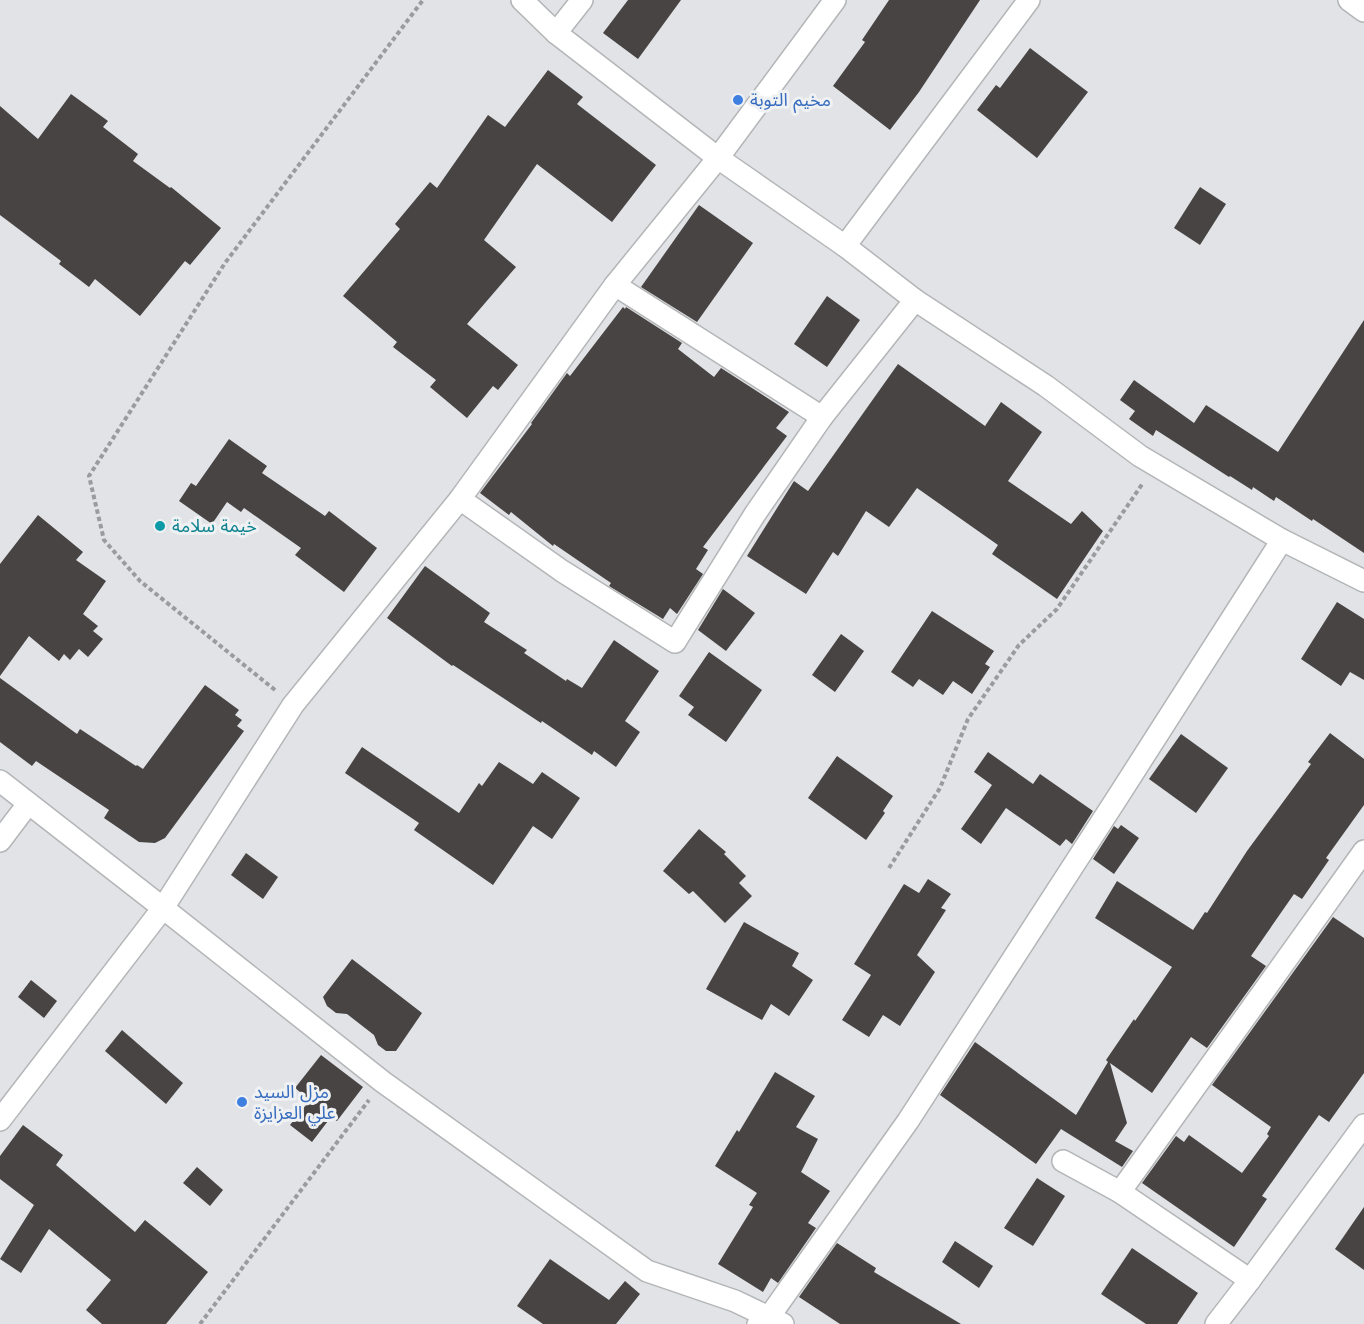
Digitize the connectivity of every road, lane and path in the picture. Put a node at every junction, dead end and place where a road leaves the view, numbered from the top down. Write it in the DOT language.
graph roads {
  1 [pos="423,0"];
  2 [pos="522,0"];
  3 [pos="582,0"];
  4 [pos="835,0"];
  5 [pos="1029,0"];
  6 [pos="1349,0"];
  7 [pos="1364,11"];
  8 [pos="556,33"];
  9 [pos="718,158"];
  10 [pos="845,246"];
  11 [pos="615,285"];
  12 [pos="915,300"];
  13 [pos="822,417"];
  14 [pos="1155,465"];
  15 [pos="460,499"];
  16 [pos="1282,540"];
  17 [pos="1364,581"];
  18 [pos="293,705"];
  19 [pos="0,782"];
  20 [pos="28,804"];
  21 [pos="0,841"];
  22 [pos="1364,851"];
  23 [pos="889,868"];
  24 [pos="163,908"];
  25 [pos="383,1082"];
  26 [pos="0,1120"];
  27 [pos="1364,1125"];
  28 [pos="1063,1161"];
  29 [pos="1120,1192"];
  30 [pos="1250,1280"];
  31 [pos="770,1322"];
  32 [pos="200,1324"];
  33 [pos="1216,1324"];
  1 -- 18 [label="path"];
  2 -- 8 [label="street"];
  3 -- 8 [label="street"];
  4 -- 9 [label="street"];
  5 -- 10 [label="street"];
  6 -- 7 [label="street"];
  8 -- 9 [label="street"];
  9 -- 10 [label="street"];
  9 -- 11 [label="street"];
  10 -- 12 [label="street"];
  11 -- 13 [label="street"];
  11 -- 15 [label="street"];
  12 -- 13 [label="street"];
  12 -- 14 [label="street"];
  13 -- 15 [label="street"];
  14 -- 16 [label="street"];
  14 -- 23 [label="path"];
  15 -- 18 [label="street"];
  16 -- 17 [label="street"];
  16 -- 31 [label="street"];
  18 -- 24 [label="street"];
  19 -- 20 [label="street"];
  20 -- 21 [label="street"];
  20 -- 24 [label="street"];
  22 -- 29 [label="street"];
  24 -- 25 [label="street"];
  24 -- 26 [label="street"];
  25 -- 31 [label="street"];
  25 -- 32 [label="path"];
  27 -- 30 [label="street"];
  28 -- 29 [label="street"];
  29 -- 30 [label="street"];
  30 -- 33 [label="street"];
}
